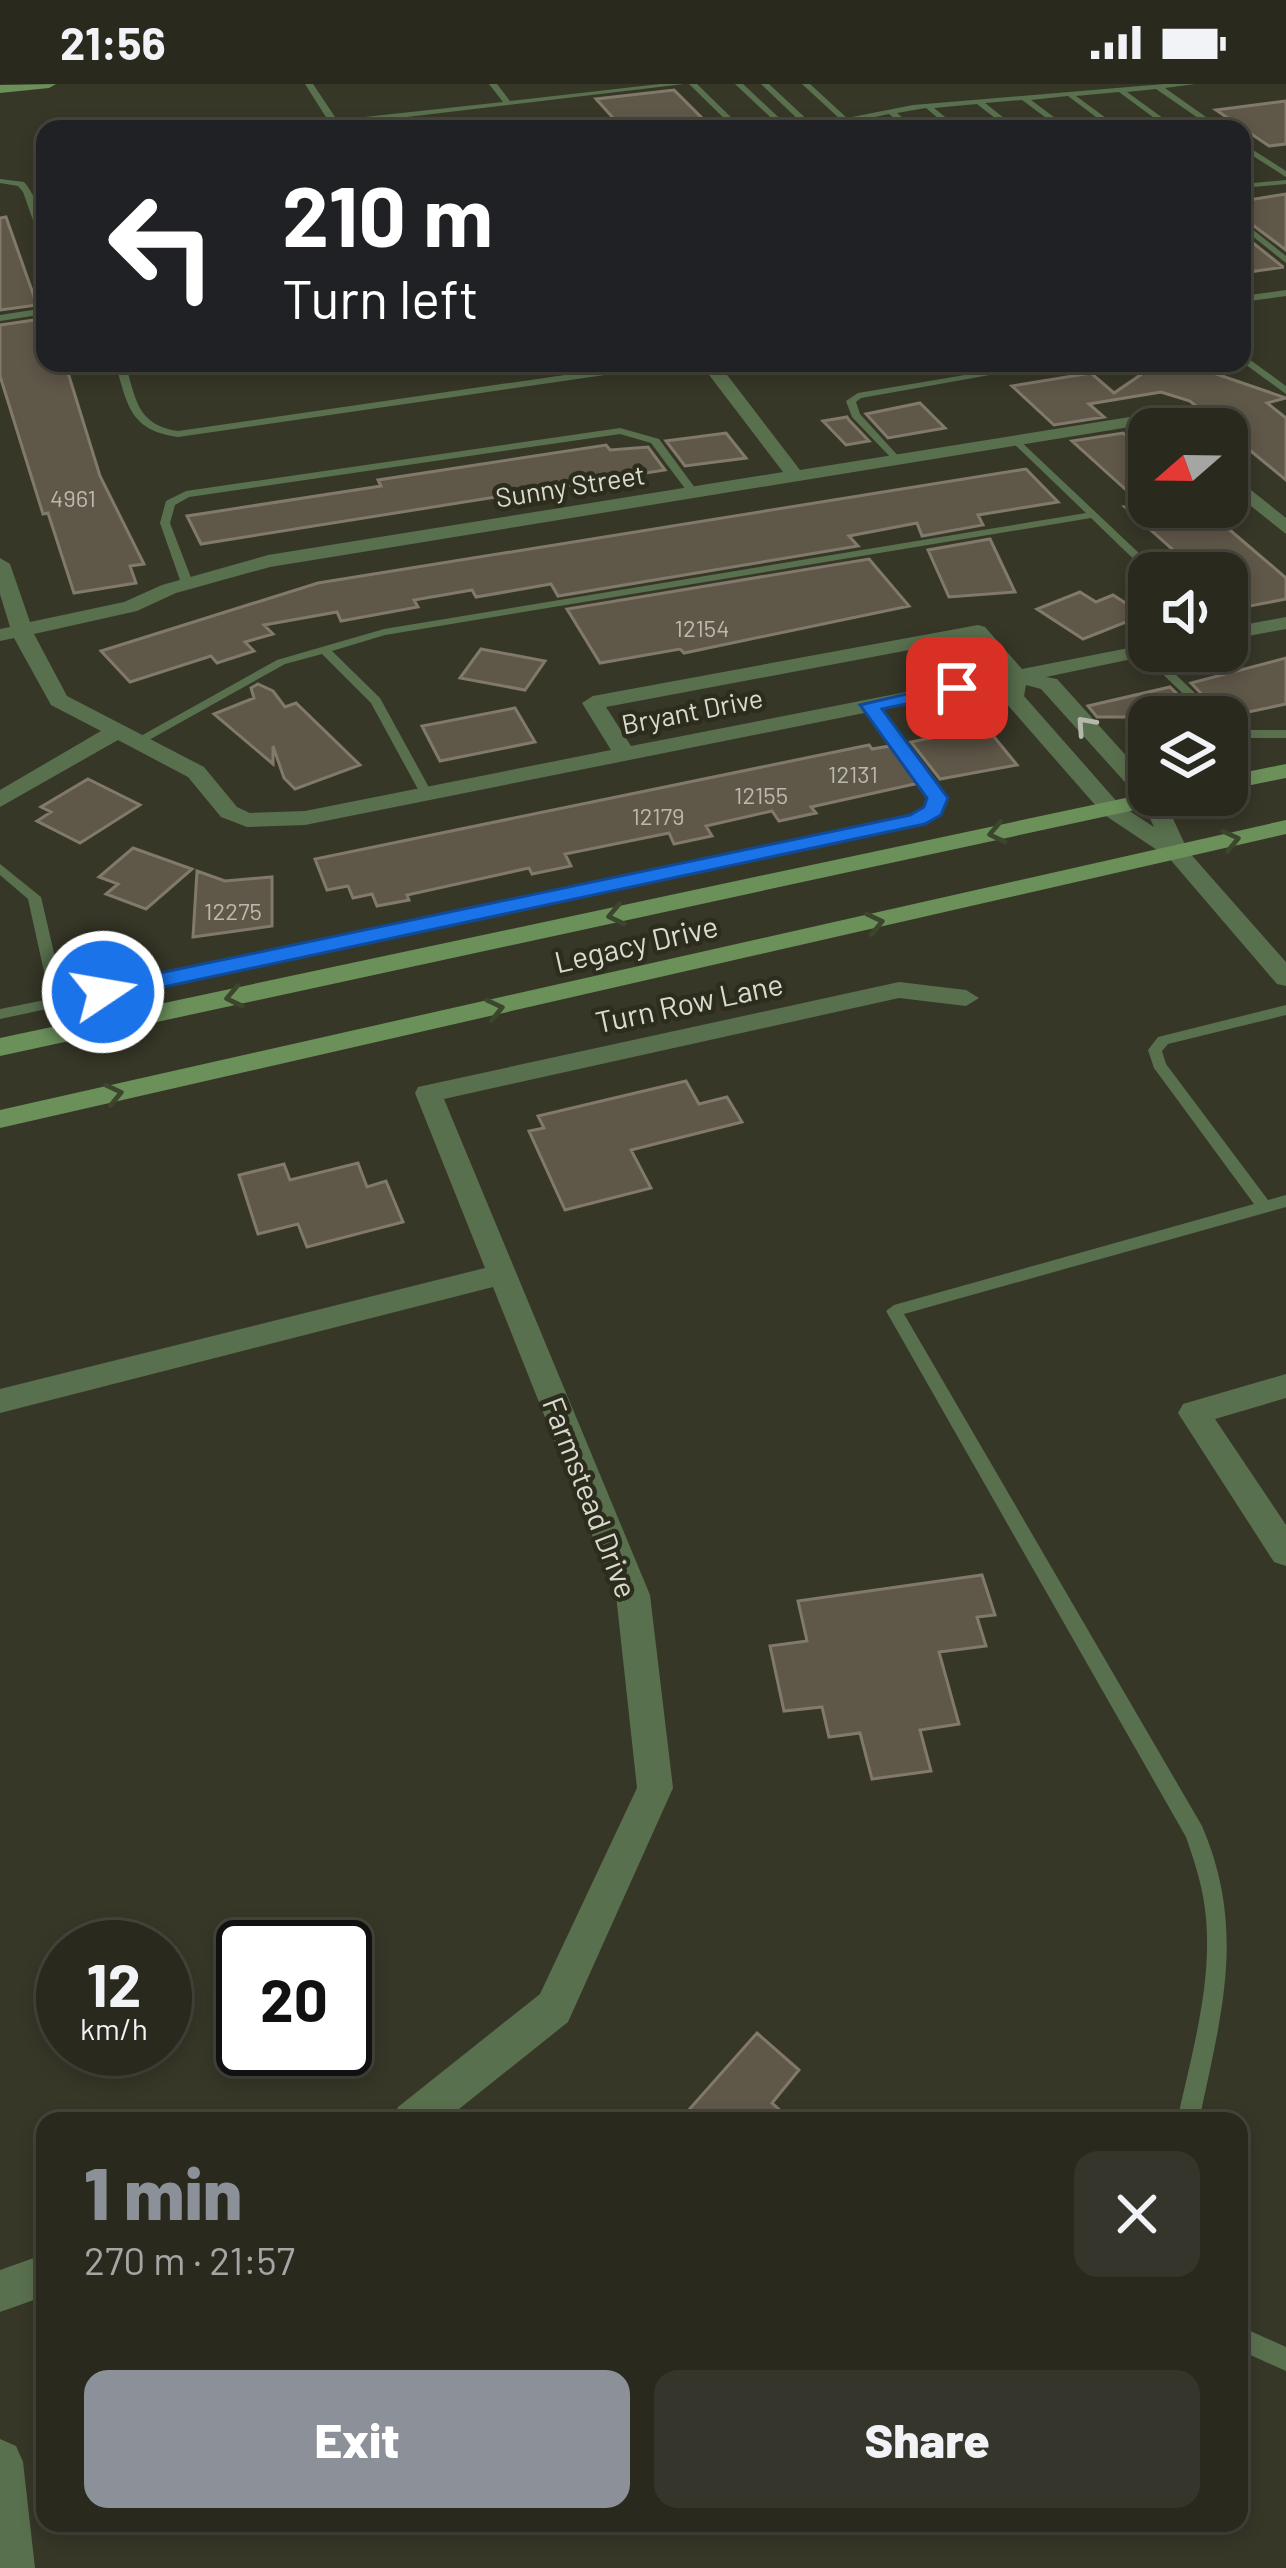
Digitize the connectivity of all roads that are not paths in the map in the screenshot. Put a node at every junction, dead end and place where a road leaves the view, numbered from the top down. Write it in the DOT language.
graph roads {
  1 [pos="49,84"];
  2 [pos="309,84"];
  3 [pos="494,84"];
  4 [pos="600,84"];
  5 [pos="680,84"];
  6 [pos="693,84"];
  7 [pos="739,84"];
  8 [pos="765,84"];
  9 [pos="806,84"];
  10 [pos="1190,84"];
  11 [pos="1159,88"];
  12 [pos="0,89"];
  13 [pos="1123,92"];
  14 [pos="1071,96"];
  15 [pos="505,99"];
  16 [pos="1025,99"];
  17 [pos="979,102"];
  18 [pos="928,106"];
  19 [pos="890,111"];
  20 [pos="844,119"];
  21 [pos="332,120"];
  22 [pos="374,120"];
  23 [pos="730,120"];
  24 [pos="777,120"];
  25 [pos="801,120"];
  26 [pos="840,120"];
  27 [pos="901,120"];
  28 [pos="945,120"];
  29 [pos="1002,120"];
  30 [pos="1054,120"];
  31 [pos="1104,120"];
  32 [pos="1162,120"];
  33 [pos="1206,120"];
  34 [pos="1251,151"];
  35 [pos="1286,157"];
  36 [pos="1263,159"];
  37 [pos="1286,178"];
  38 [pos="0,181"];
  39 [pos="1251,182"];
  40 [pos="36,217"];
  41 [pos="1251,231"];
  42 [pos="1286,260"];
  43 [pos="1286,293"];
  44 [pos="1251,298"];
  45 [pos="36,312"];
  46 [pos="0,318"];
  47 [pos="1251,364"];
  48 [pos="123,372"];
  49 [pos="605,372"];
  50 [pos="717,372"];
  51 [pos="999,372"];
  52 [pos="1286,392"];
  53 [pos="1128,429"];
  54 [pos="1016,440"];
  55 [pos="896,460"];
  56 [pos="795,476"];
  57 [pos="693,492"];
  58 [pos="1248,495"];
  59 [pos="1094,514"];
  60 [pos="1286,528"];
  61 [pos="1133,552"];
  62 [pos="0,564"];
  63 [pos="187,583"];
  64 [pos="1286,623"];
  65 [pos="1248,630"];
  66 [pos="11,633"];
  67 [pos="324,649"];
  68 [pos="1128,654"];
  69 [pos="1169,672"];
  70 [pos="1017,676"];
  71 [pos="1193,696"];
  72 [pos="870,705"];
  73 [pos="1248,733"];
  74 [pos="1286,734"];
  75 [pos="125,737"];
  76 [pos="624,754"];
  77 [pos="1128,763"];
  78 [pos="1286,771"];
  79 [pos="1248,779"];
  80 [pos="426,794"];
  81 [pos="0,800"];
  82 [pos="1128,804"];
  83 [pos="1111,808"];
  84 [pos="1167,816"];
  85 [pos="1286,827"];
  86 [pos="1177,853"];
  87 [pos="0,868"];
  88 [pos="1286,978"];
  89 [pos="966,998"];
  90 [pos="58,1002"];
  91 [pos="1286,1010"];
  92 [pos="0,1014"];
  93 [pos="0,1047"];
  94 [pos="428,1093"];
  95 [pos="0,1119"];
  96 [pos="1286,1201"];
  97 [pos="1265,1207"];
  98 [pos="502,1274"];
  99 [pos="1286,1386"];
  100 [pos="0,1401"];
  101 [pos="1286,1552"];
  102 [pos="423,2112"];
  103 [pos="1190,2112"];
  104 [pos="36,2279"];
  105 [pos="0,2291"];
  106 [pos="1248,2342"];
  107 [pos="1286,2359"];
  108 [pos="0,2462"];
  109 [pos="12,2568"];
  1 -- 12 [label="main road"];
  2 -- 21 [label="lane"];
  3 -- 15 [label="lane"];
  4 -- 15 [label="lane"];
  5 -- 15 [label="lane"];
  6 -- 23 [label="lane"];
  7 -- 24 [label="lane"];
  8 -- 25 [label="lane"];
  9 -- 20 [label="lane"];
  10 -- 11 [label="lane"];
  11 -- 13 [label="lane"];
  11 -- 33 [label="lane"];
  13 -- 14 [label="lane"];
  13 -- 32 [label="lane"];
  14 -- 16 [label="lane"];
  14 -- 31 [label="lane"];
  15 -- 22 [label="lane"];
  16 -- 17 [label="lane"];
  16 -- 30 [label="lane"];
  17 -- 18 [label="lane"];
  17 -- 29 [label="lane"];
  18 -- 19 [label="lane"];
  18 -- 28 [label="lane"];
  19 -- 20 [label="lane"];
  19 -- 27 [label="lane"];
  20 -- 26 [label="lane"];
  34 -- 36 [label="lane"];
  35 -- 36 [label="lane"];
  36 -- 37 [label="lane"];
  37 -- 39 [label="lane"];
  38 -- 40 [label="lane"];
  41 -- 42 [label="lane"];
  43 -- 44 [label="lane"];
  45 -- 46 [label="lane"];
  47 -- 52 [label="lane"];
  48 -- 49 [label="lane"];
  50 -- 56 [label="street"];
  51 -- 55 [label="lane"];
  53 -- 54 [label="street, Sunny Street"];
  54 -- 55 [label="street, Sunny Street"];
  54 -- 59 [label="lane"];
  55 -- 56 [label="street, Sunny Street"];
  56 -- 57 [label="street, Sunny Street"];
  57 -- 63 [label="street, Sunny Street"];
  57 -- 63 [label="lane"];
  58 -- 60 [label="street"];
  59 -- 61 [label="lane"];
  59 -- 67 [label="lane"];
  62 -- 66 [label="street"];
  63 -- 66 [label="street, Sunny Street"];
  64 -- 65 [label="street"];
  66 -- 75 [label="street"];
  67 -- 75 [label="lane"];
  67 -- 80 [label="lane"];
  68 -- 70 [label="street, Bryant Drive"];
  69 -- 71 [label="lane"];
  70 -- 72 [label="street, Bryant Drive"];
  70 -- 76 [label="street"];
  77 -- 70 [label="street, one-way"];
  70 -- 83 [label="street"];
  72 -- 76 [label="street, Bryant Drive"];
  72 -- 90 [label="lane"];
  73 -- 74 [label="lane"];
  75 -- 80 [label="street, Bryant Drive"];
  75 -- 81 [label="street"];
  76 -- 80 [label="street, Bryant Drive"];
  78 -- 79 [label="main road"];
  82 -- 83 [label="main road, Legacy Drive"];
  83 -- 86 [label="street"];
  83 -- 93 [label="main road, Legacy Drive, one-way"];
  84 -- 86 [label="street"];
  86 -- 85 [label="main road, Legacy Drive, one-way"];
  86 -- 88 [label="street"];
  95 -- 86 [label="main road, Legacy Drive, one-way"];
  87 -- 90 [label="lane"];
  89 -- 94 [label="street, Turn Row Lane"];
  90 -- 92 [label="lane"];
  91 -- 97 [label="lane"];
  94 -- 98 [label="street, Farmstead Drive"];
  96 -- 97 [label="lane"];
  97 -- 103 [label="lane"];
  98 -- 100 [label="street"];
  98 -- 102 [label="street, Farmstead Drive"];
  99 -- 101 [label="street"];
  104 -- 105 [label="street"];
  106 -- 107 [label="lane"];
  108 -- 109 [label="street"];
}
